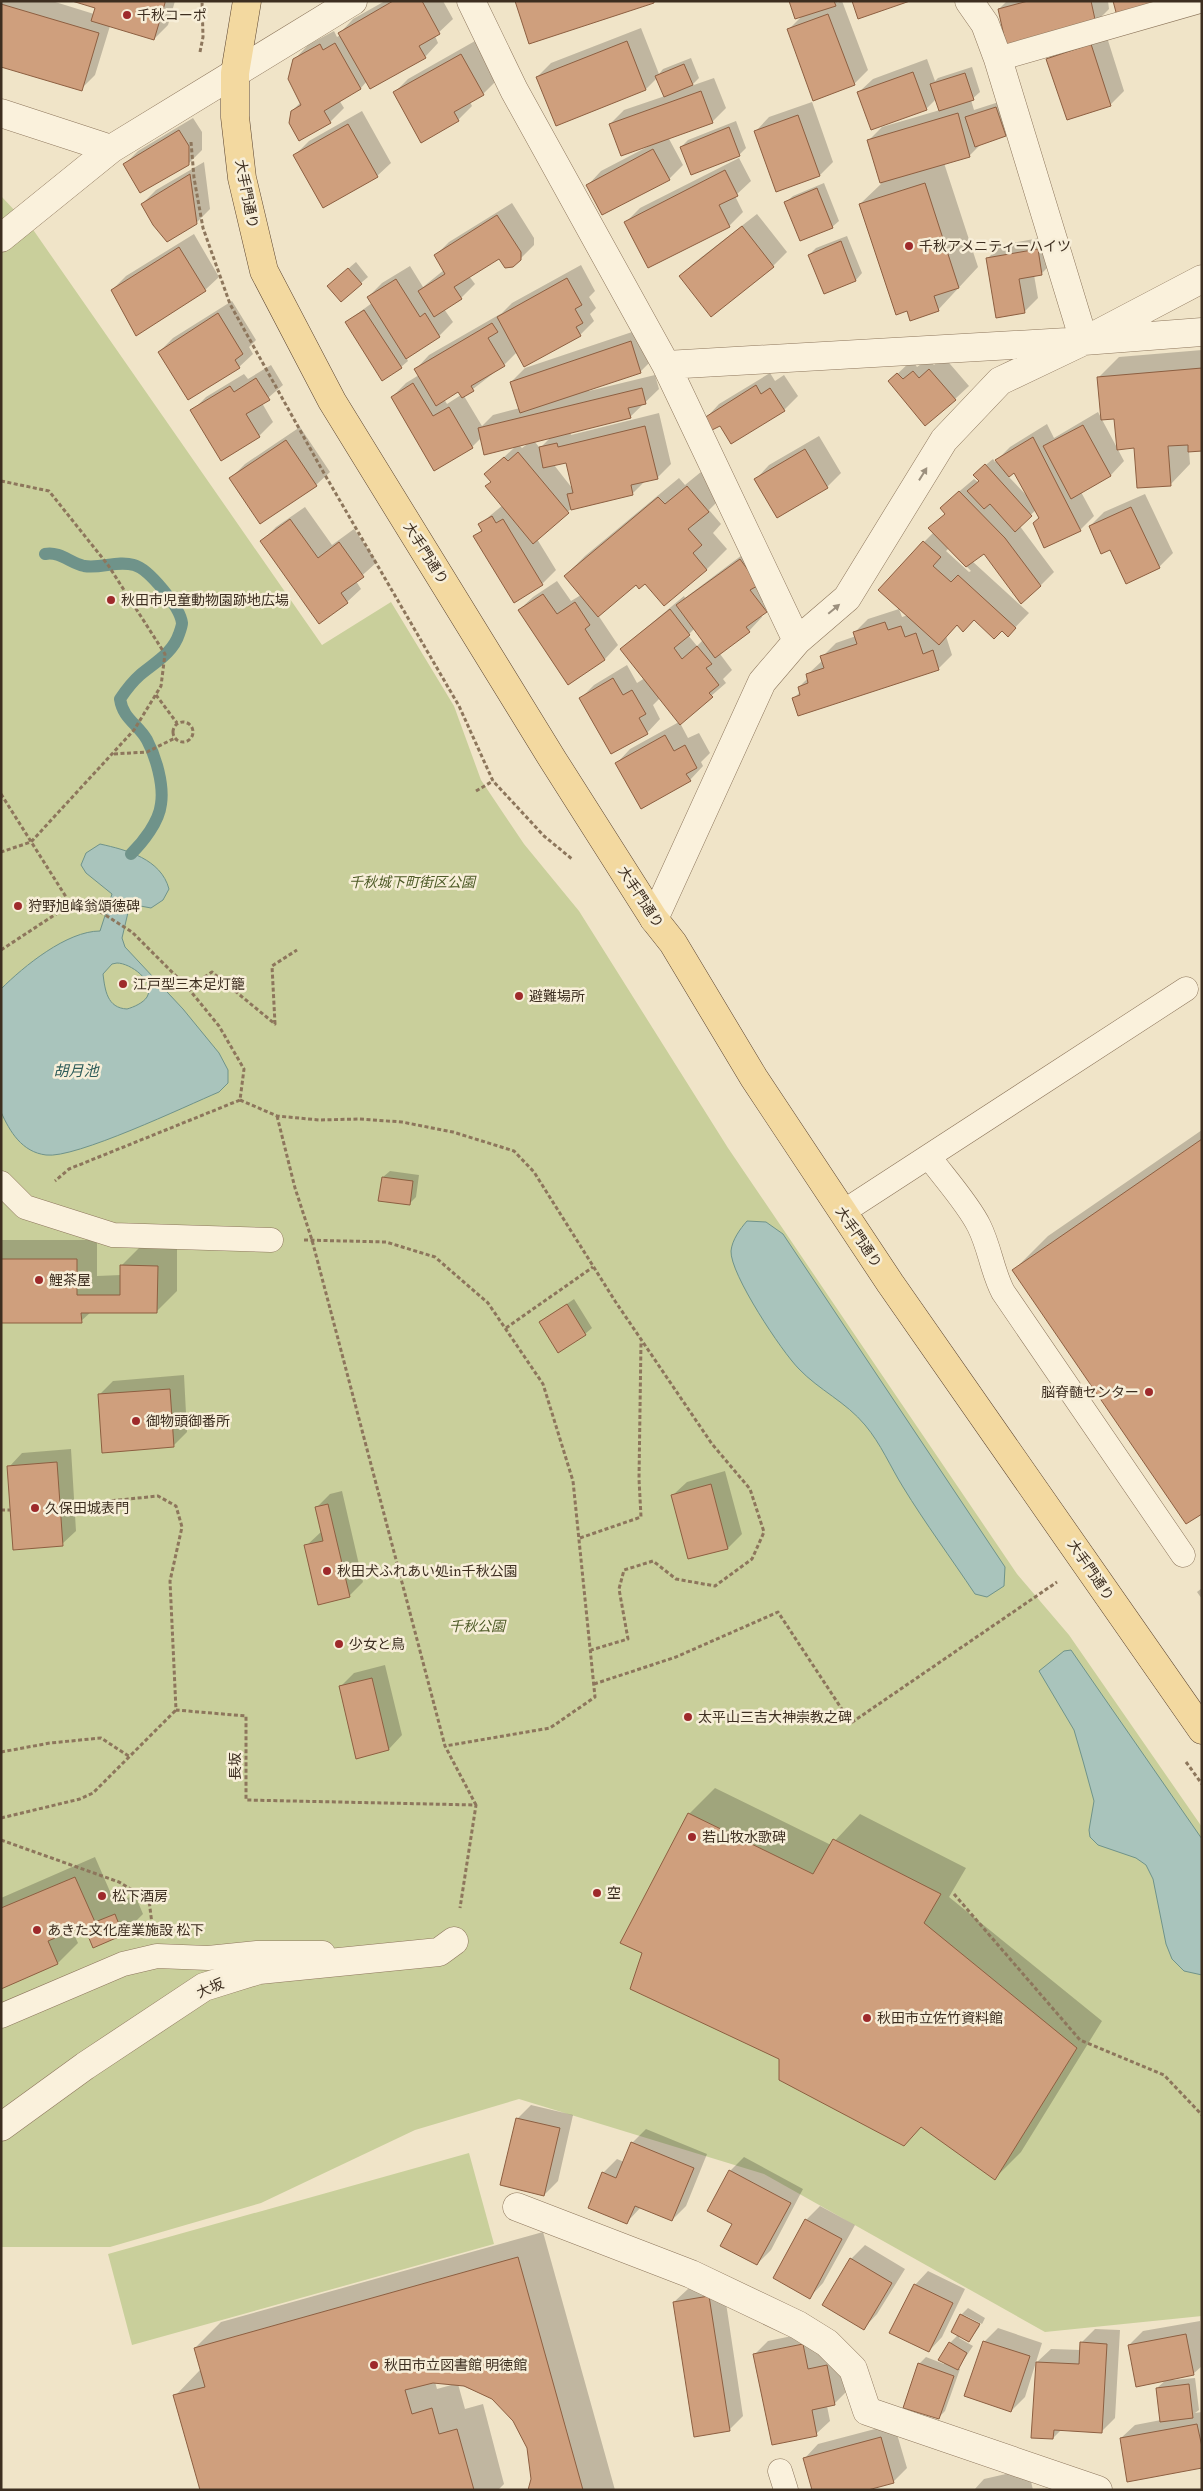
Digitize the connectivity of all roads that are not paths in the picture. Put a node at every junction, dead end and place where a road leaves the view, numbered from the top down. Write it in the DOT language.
graph roads {
  1 [pos="247,1"];
  2 [pos="353,1"];
  3 [pos="471,1"];
  4 [pos="969,1"];
  5 [pos="1200,1"];
  6 [pos="998,59"];
  7 [pos="235,73"];
  8 [pos="1,113"];
  9 [pos="112,149"];
  10 [pos="1,238"];
  11 [pos="1202,279"];
  12 [pos="1202,332"];
  13 [pos="1084,341"];
  14 [pos="666,364"];
  15 [pos="797,641"];
  16 [pos="654,918"];
  17 [pos="1186,989"];
  18 [pos="929,1157"];
  19 [pos="1,1183"];
  20 [pos="843,1212"];
  21 [pos="271,1240"];
  22 [pos="1183,1555"];
  23 [pos="1202,1730"];
  24 [pos="454,1941"];
  25 [pos="412,1954"];
  26 [pos="1,2016"];
  27 [pos="1,2127"];
  28 [pos="517,2207"];
  29 [pos="1098,2490"];
  1 -- 7 [label="main road, 大手門通り"];
  2 -- 7 [label="street"];
  3 -- 14 [label="street"];
  4 -- 6 [label="street"];
  5 -- 6 [label="lane"];
  6 -- 13 [label="street"];
  7 -- 9 [label="street"];
  7 -- 16 [label="main road, 大手門通り"];
  8 -- 9 [label="street"];
  9 -- 10 [label="street"];
  11 -- 13 [label="street"];
  12 -- 13 [label="street"];
  13 -- 14 [label="street"];
  15 -- 13 [label="street, one-way"];
  14 -- 15 [label="street"];
  15 -- 16 [label="street"];
  16 -- 20 [label="main road, 大手門通り"];
  17 -- 18 [label="lane"];
  18 -- 20 [label="lane"];
  18 -- 22 [label="lane"];
  19 -- 21 [label="lane"];
  20 -- 23 [label="main road, 大手門通り"];
  24 -- 25 [label="street, 大坂"];
  25 -- 26 [label="lane"];
  25 -- 27 [label="street, 大坂"];
  28 -- 29 [label="street"];
}
